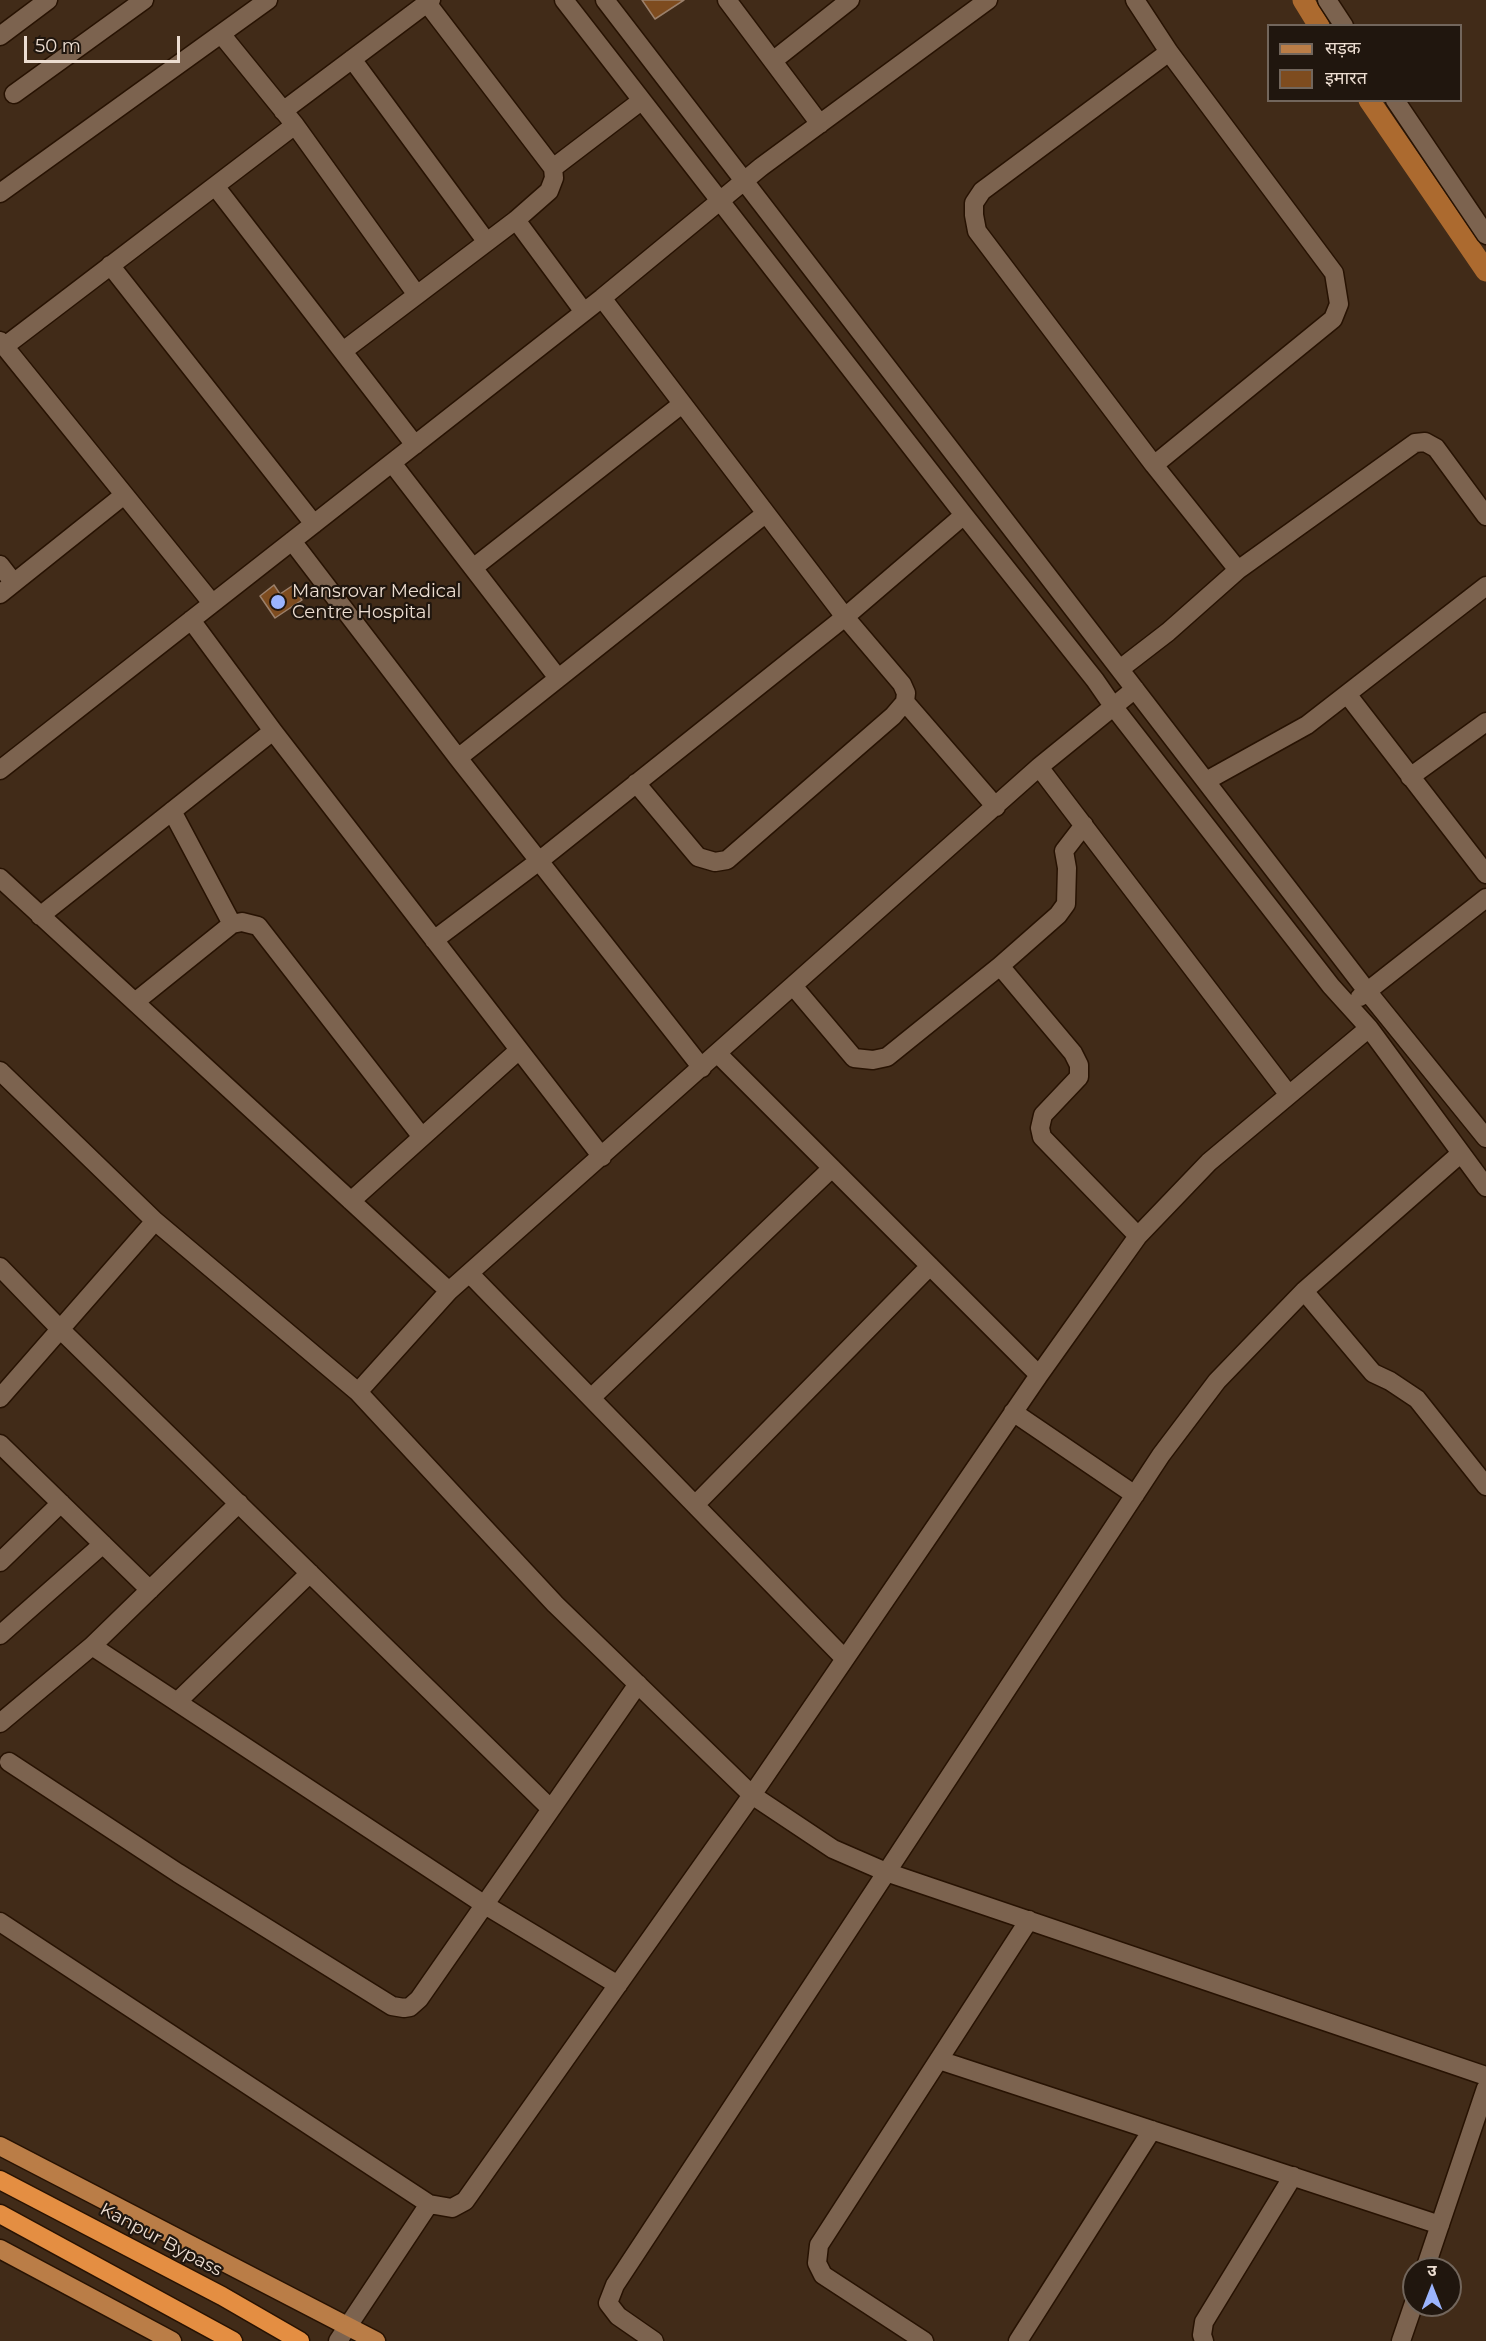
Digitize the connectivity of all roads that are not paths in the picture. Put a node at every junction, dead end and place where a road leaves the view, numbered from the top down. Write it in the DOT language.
graph roads {
  1 [pos="48,0"];
  2 [pos="144,0"];
  3 [pos="267,0"];
  4 [pos="564,0"];
  5 [pos="605,0"];
  6 [pos="727,0"];
  7 [pos="850,0"];
  8 [pos="988,0"];
  9 [pos="1135,0"];
  10 [pos="1327,0"];
  11 [pos="429,2"];
  12 [pos="1343,24"];
  13 [pos="221,34"];
  14 [pos="0,36"];
  15 [pos="1169,52"];
  16 [pos="352,59"];
  17 [pos="774,60"];
  18 [pos="14,94"];
  19 [pos="641,101"];
  20 [pos="1396,102"];
  21 [pos="283,111"];
  22 [pos="820,124"];
  23 [pos="295,125"];
  24 [pos="553,168"];
  25 [pos="744,181"];
  26 [pos="215,186"];
  27 [pos="0,193"];
  28 [pos="720,203"];
  29 [pos="516,220"];
  30 [pos="1486,235"];
  31 [pos="486,241"];
  32 [pos="110,266"];
  33 [pos="417,295"];
  34 [pos="602,298"];
  35 [pos="584,312"];
  36 [pos="2,344"];
  37 [pos="343,351"];
  38 [pos="682,404"];
  39 [pos="415,445"];
  40 [pos="392,463"];
  41 [pos="1154,465"];
  42 [pos="124,495"];
  43 [pos="765,514"];
  44 [pos="964,515"];
  45 [pos="1486,516"];
  46 [pos="314,524"];
  47 [pos="292,541"];
  48 [pos="0,565"];
  49 [pos="473,568"];
  50 [pos="1238,570"];
  51 [pos="14,583"];
  52 [pos="1486,586"];
  53 [pos="0,594"];
  54 [pos="212,603"];
  55 [pos="844,616"];
  56 [pos="191,620"];
  57 [pos="1120,669"];
  58 [pos="558,678"];
  59 [pos="1135,689"];
  60 [pos="1347,694"];
  61 [pos="905,702"];
  62 [pos="1113,706"];
  63 [pos="1486,722"];
  64 [pos="273,732"];
  65 [pos="458,758"];
  66 [pos="1040,767"];
  67 [pos="0,770"];
  68 [pos="1410,777"];
  69 [pos="1206,781"];
  70 [pos="636,783"];
  71 [pos="996,807"];
  72 [pos="172,811"];
  73 [pos="1084,825"];
  74 [pos="539,861"];
  75 [pos="1486,874"];
  76 [pos="0,878"];
  77 [pos="1486,898"];
  78 [pos="40,916"];
  79 [pos="232,924"];
  80 [pos="434,940"];
  81 [pos="1000,966"];
  82 [pos="794,987"];
  83 [pos="1367,991"];
  84 [pos="135,1002"];
  85 [pos="1349,1006"];
  86 [pos="1368,1028"];
  87 [pos="519,1050"];
  88 [pos="718,1054"];
  89 [pos="702,1068"];
  90 [pos="0,1071"];
  91 [pos="1289,1095"];
  92 [pos="422,1137"];
  93 [pos="1486,1138"];
  94 [pos="1460,1154"];
  95 [pos="602,1157"];
  96 [pos="831,1168"];
  97 [pos="1486,1187"];
  98 [pos="351,1201"];
  99 [pos="155,1221"];
  100 [pos="1138,1236"];
  101 [pos="930,1266"];
  102 [pos="0,1267"];
  103 [pos="470,1274"];
  104 [pos="449,1291"];
  105 [pos="1304,1291"];
  106 [pos="61,1330"];
  107 [pos="1039,1375"];
  108 [pos="358,1392"];
  109 [pos="0,1398"];
  110 [pos="591,1398"];
  111 [pos="1013,1412"];
  112 [pos="0,1444"];
  113 [pos="1486,1486"];
  114 [pos="1135,1495"];
  115 [pos="61,1503"];
  116 [pos="239,1503"];
  117 [pos="695,1504"];
  118 [pos="103,1544"];
  119 [pos="0,1562"];
  120 [pos="310,1573"];
  121 [pos="150,1590"];
  122 [pos="0,1635"];
  123 [pos="92,1646"];
  124 [pos="845,1659"];
  125 [pos="638,1684"];
  126 [pos="177,1702"];
  127 [pos="0,1723"];
  128 [pos="9,1762"];
  129 [pos="752,1795"];
  130 [pos="551,1809"];
  131 [pos="886,1872"];
  132 [pos="485,1905"];
  133 [pos="1029,1920"];
  134 [pos="0,1922"];
  135 [pos="618,1985"];
  136 [pos="939,2060"];
  137 [pos="1486,2076"];
  138 [pos="1486,2088"];
  139 [pos="1152,2130"];
  140 [pos="0,2146"];
  141 [pos="1293,2176"];
  142 [pos="0,2180"];
  143 [pos="429,2204"];
  144 [pos="0,2214"];
  145 [pos="1440,2224"];
  146 [pos="0,2249"];
  147 [pos="1429,2257"];
  148 [pos="1409,2317"];
  149 [pos="348,2325"];
  150 [pos="172,2341"];
  151 [pos="233,2341"];
  152 [pos="300,2341"];
  153 [pos="338,2341"];
  154 [pos="376,2341"];
  155 [pos="654,2341"];
  156 [pos="924,2341"];
  157 [pos="1018,2341"];
  158 [pos="1204,2341"];
  159 [pos="1401,2341"];
  1 -- 14 [label="street"];
  2 -- 18 [label="street"];
  3 -- 13 [label="street"];
  4 -- 19 [label="street"];
  5 -- 25 [label="street"];
  6 -- 17 [label="street"];
  7 -- 17 [label="street"];
  8 -- 22 [label="street"];
  9 -- 15 [label="street"];
  10 -- 12 [label="street"];
  11 -- 16 [label="street"];
  11 -- 24 [label="street"];
  13 -- 21 [label="street"];
  13 -- 27 [label="street"];
  15 -- 41 [label="street"];
  15 -- 41 [label="street"];
  16 -- 21 [label="street"];
  16 -- 31 [label="street"];
  17 -- 22 [label="street"];
  19 -- 24 [label="street"];
  19 -- 28 [label="street"];
  20 -- 30 [label="street"];
  21 -- 23 [label="street"];
  22 -- 25 [label="street"];
  23 -- 26 [label="street"];
  23 -- 33 [label="street"];
  24 -- 29 [label="street"];
  25 -- 28 [label="street"];
  25 -- 57 [label="street"];
  26 -- 32 [label="street"];
  26 -- 37 [label="street"];
  28 -- 34 [label="street"];
  28 -- 44 [label="street"];
  29 -- 31 [label="street"];
  29 -- 35 [label="street"];
  31 -- 33 [label="street"];
  32 -- 36 [label="street"];
  32 -- 46 [label="street"];
  33 -- 37 [label="street"];
  34 -- 35 [label="street"];
  34 -- 38 [label="street"];
  35 -- 39 [label="street"];
  36 -- 42 [label="street"];
  37 -- 39 [label="street"];
  38 -- 43 [label="street"];
  38 -- 49 [label="street"];
  39 -- 40 [label="street"];
  40 -- 46 [label="street"];
  40 -- 49 [label="street"];
  41 -- 50 [label="street"];
  42 -- 51 [label="street"];
  42 -- 54 [label="street"];
  43 -- 55 [label="street"];
  43 -- 58 [label="street"];
  44 -- 55 [label="street"];
  44 -- 62 [label="street"];
  45 -- 50 [label="street"];
  46 -- 47 [label="street"];
  47 -- 54 [label="street"];
  47 -- 65 [label="street"];
  48 -- 51 [label="street"];
  49 -- 58 [label="street"];
  50 -- 57 [label="street"];
  51 -- 53 [label="street"];
  52 -- 60 [label="street"];
  54 -- 56 [label="street"];
  55 -- 61 [label="street"];
  55 -- 70 [label="street"];
  56 -- 64 [label="street"];
  56 -- 67 [label="street"];
  57 -- 59 [label="street"];
  58 -- 65 [label="street"];
  59 -- 62 [label="street"];
  59 -- 69 [label="street"];
  60 -- 68 [label="street"];
  60 -- 69 [label="street"];
  61 -- 70 [label="street"];
  61 -- 71 [label="street"];
  62 -- 66 [label="street"];
  62 -- 85 [label="street"];
  63 -- 68 [label="street"];
  64 -- 72 [label="street"];
  64 -- 80 [label="street"];
  65 -- 74 [label="street"];
  66 -- 71 [label="street"];
  66 -- 73 [label="street"];
  68 -- 75 [label="street"];
  69 -- 83 [label="street"];
  70 -- 74 [label="street"];
  71 -- 82 [label="street"];
  72 -- 78 [label="street"];
  72 -- 79 [label="street"];
  73 -- 81 [label="street"];
  73 -- 91 [label="street"];
  74 -- 80 [label="street"];
  74 -- 89 [label="street"];
  76 -- 78 [label="street"];
  77 -- 83 [label="street"];
  78 -- 84 [label="street"];
  79 -- 84 [label="street"];
  79 -- 92 [label="street"];
  80 -- 87 [label="street"];
  81 -- 82 [label="street"];
  81 -- 100 [label="street"];
  82 -- 88 [label="street"];
  83 -- 85 [label="street"];
  83 -- 93 [label="street"];
  84 -- 98 [label="street"];
  85 -- 86 [label="street"];
  86 -- 91 [label="street"];
  86 -- 94 [label="street"];
  87 -- 92 [label="street"];
  87 -- 95 [label="street"];
  88 -- 89 [label="street"];
  88 -- 96 [label="street"];
  89 -- 95 [label="street"];
  90 -- 99 [label="street"];
  91 -- 100 [label="street"];
  92 -- 98 [label="street"];
  94 -- 97 [label="street"];
  94 -- 105 [label="street"];
  95 -- 103 [label="street"];
  96 -- 101 [label="street"];
  96 -- 110 [label="street"];
  98 -- 104 [label="street"];
  99 -- 106 [label="street"];
  99 -- 108 [label="street"];
  100 -- 107 [label="street"];
  101 -- 107 [label="street"];
  101 -- 117 [label="street"];
  102 -- 106 [label="street"];
  103 -- 104 [label="street"];
  103 -- 110 [label="street"];
  104 -- 108 [label="street"];
  105 -- 113 [label="street"];
  105 -- 114 [label="street"];
  106 -- 109 [label="street"];
  106 -- 116 [label="street"];
  107 -- 111 [label="street"];
  108 -- 125 [label="street"];
  110 -- 117 [label="street"];
  111 -- 114 [label="street"];
  111 -- 124 [label="street"];
  112 -- 115 [label="street"];
  114 -- 131 [label="street"];
  115 -- 118 [label="street"];
  115 -- 119 [label="street"];
  116 -- 120 [label="street"];
  116 -- 121 [label="street"];
  117 -- 124 [label="street"];
  118 -- 121 [label="street"];
  118 -- 122 [label="street"];
  120 -- 126 [label="street"];
  120 -- 130 [label="street"];
  121 -- 123 [label="street"];
  123 -- 126 [label="street"];
  123 -- 127 [label="street"];
  124 -- 129 [label="street"];
  125 -- 129 [label="street"];
  125 -- 130 [label="street"];
  126 -- 132 [label="street"];
  128 -- 132 [label="street"];
  129 -- 131 [label="street"];
  129 -- 135 [label="street"];
  130 -- 132 [label="street"];
  131 -- 133 [label="street"];
  131 -- 155 [label="street"];
  132 -- 135 [label="street"];
  133 -- 136 [label="street"];
  133 -- 137 [label="street"];
  134 -- 143 [label="street"];
  135 -- 143 [label="street"];
  136 -- 139 [label="street"];
  136 -- 156 [label="street"];
  138 -- 145 [label="street"];
  139 -- 141 [label="street"];
  139 -- 157 [label="street"];
  140 -- 149 [label="main road"];
  141 -- 145 [label="street"];
  141 -- 158 [label="street"];
  142 -- 152 [label="highway, Kanpur Bypass"];
  143 -- 149 [label="street"];
  144 -- 151 [label="highway"];
  145 -- 147 [label="street"];
  146 -- 150 [label="main road"];
  148 -- 159 [label="street"];
  149 -- 153 [label="street"];
  149 -- 154 [label="main road"];
}
